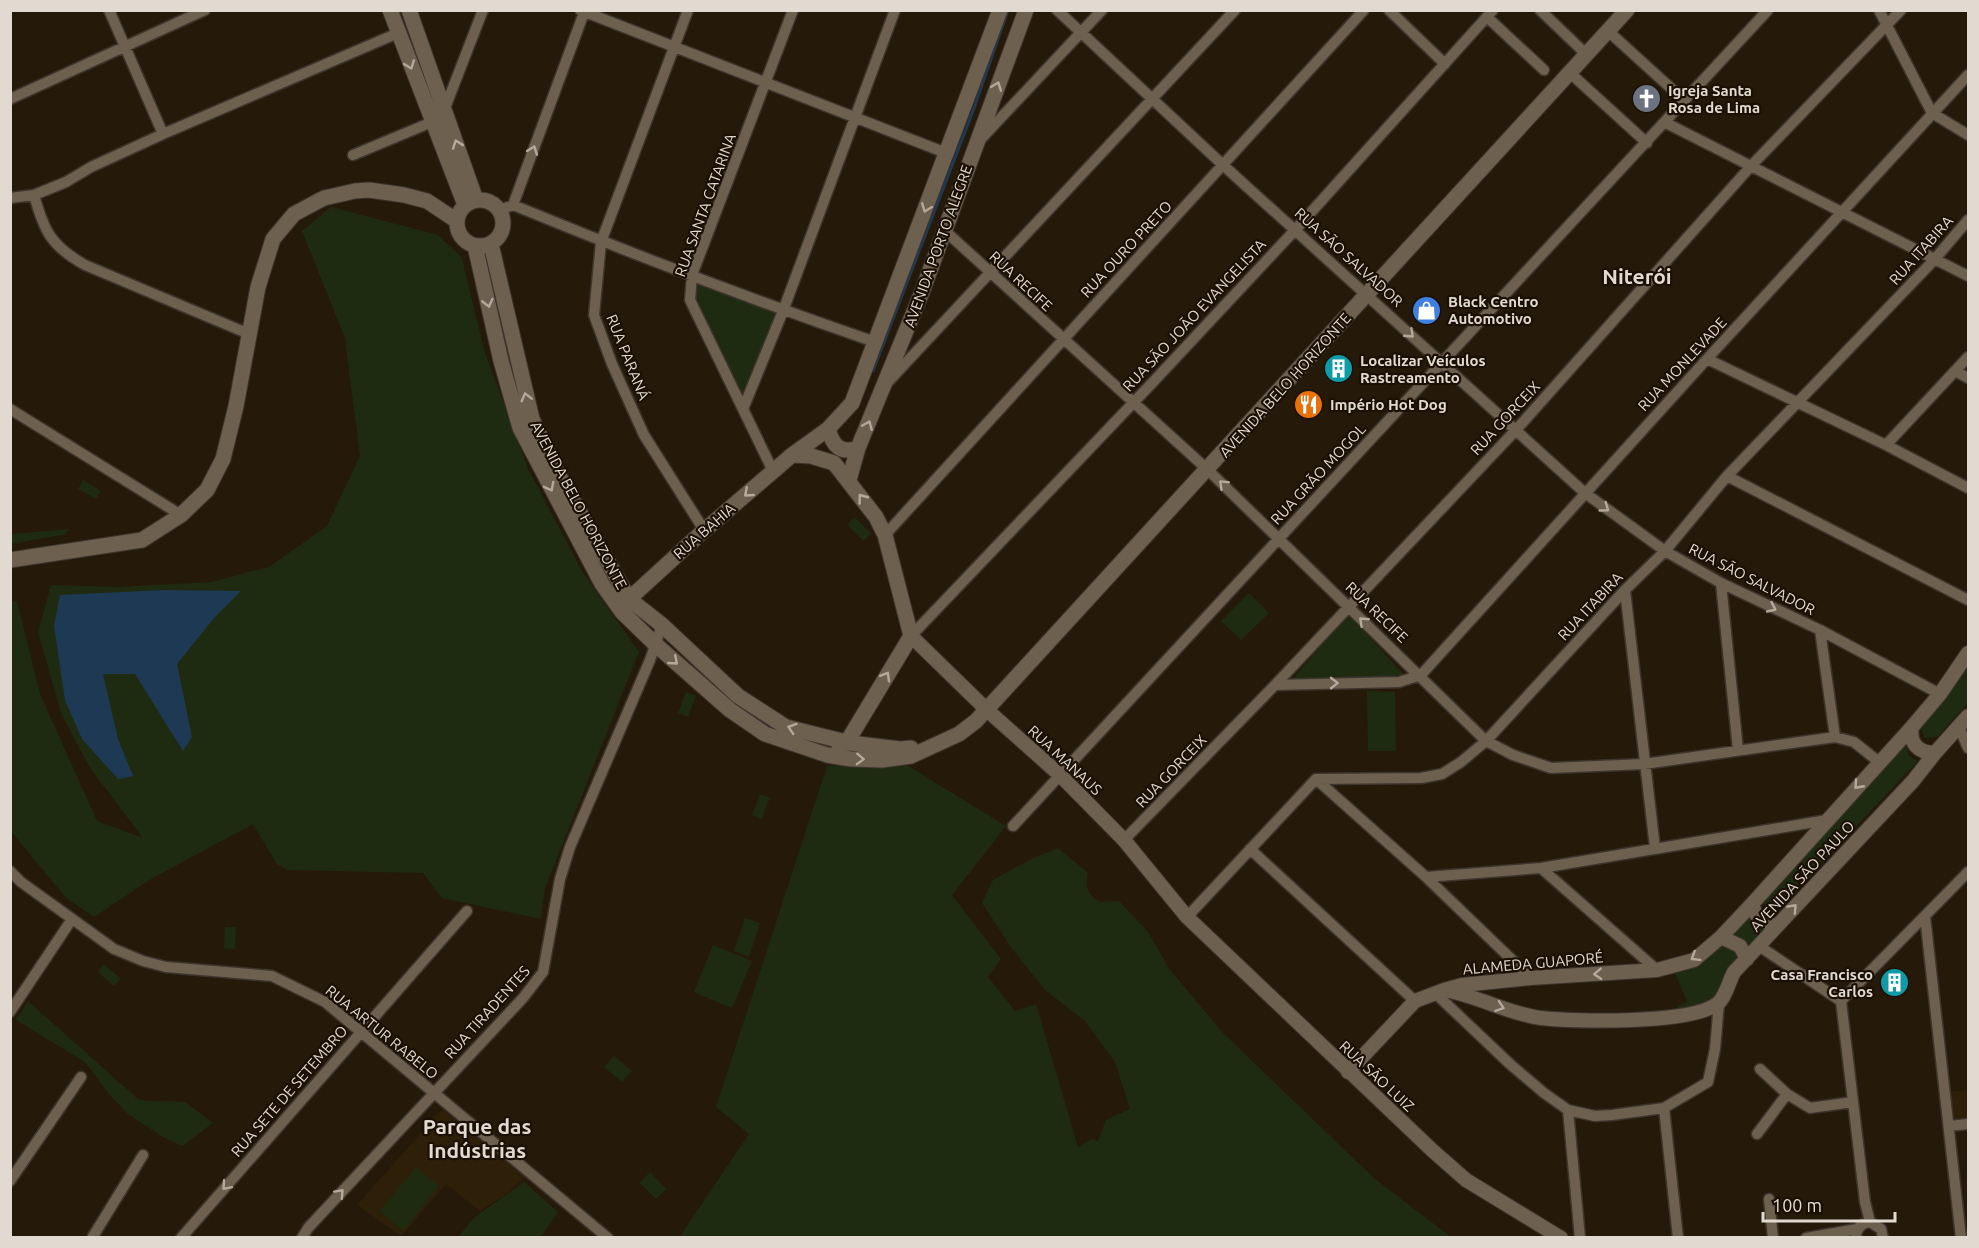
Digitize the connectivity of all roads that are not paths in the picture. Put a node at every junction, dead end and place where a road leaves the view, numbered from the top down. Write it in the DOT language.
graph roads {
  1 [pos="109,10"];
  2 [pos="205,10"];
  3 [pos="390,10"];
  4 [pos="409,10"];
  5 [pos="483,10"];
  6 [pos="688,10"];
  7 [pos="793,10"];
  8 [pos="895,10"];
  9 [pos="1000,10"];
  10 [pos="1026,10"];
  11 [pos="1057,10"];
  12 [pos="1102,10"];
  13 [pos="1235,10"];
  14 [pos="1364,10"];
  15 [pos="1389,10"];
  16 [pos="1540,10"];
  17 [pos="1768,10"];
  18 [pos="1879,10"];
  19 [pos="1901,10"];
  20 [pos="583,11"];
  21 [pos="1623,12"];
  22 [pos="1490,14"];
  23 [pos="1887,26"];
  24 [pos="1608,31"];
  25 [pos="398,33"];
  26 [pos="1081,33"];
  27 [pos="124,47"];
  28 [pos="675,47"];
  29 [pos="1586,54"];
  30 [pos="1445,64"];
  31 [pos="1544,70"];
  32 [pos="1569,72"];
  33 [pos="1968,75"];
  34 [pos="766,83"];
  35 [pos="10,99"];
  36 [pos="1153,100"];
  37 [pos="1685,101"];
  38 [pos="445,108"];
  39 [pos="1932,113"];
  40 [pos="857,117"];
  41 [pos="432,122"];
  42 [pos="1666,123"];
  43 [pos="163,134"];
  44 [pos="1968,135"];
  45 [pos="976,143"];
  46 [pos="1647,143"];
  47 [pos="946,153"];
  48 [pos="353,155"];
  49 [pos="1223,165"];
  50 [pos="1751,166"];
  51 [pos="34,195"];
  52 [pos="10,198"];
  53 [pos="470,202"];
  54 [pos="506,207"];
  55 [pos="1843,213"];
  56 [pos="1968,220"];
  57 [pos="457,221"];
  58 [pos="1296,229"];
  59 [pos="944,230"];
  60 [pos="601,242"];
  61 [pos="483,245"];
  62 [pos="1934,260"];
  63 [pos="991,274"];
  64 [pos="692,275"];
  65 [pos="1968,276"];
  66 [pos="1367,294"];
  67 [pos="783,311"];
  68 [pos="249,334"];
  69 [pos="1063,340"];
  70 [pos="875,342"];
  71 [pos="1968,357"];
  72 [pos="1707,359"];
  73 [pos="1442,363"];
  74 [pos="1955,371"];
  75 [pos="1968,378"];
  76 [pos="883,387"];
  77 [pos="1132,403"];
  78 [pos="1798,403"];
  79 [pos="743,408"];
  80 [pos="10,409"];
  81 [pos="828,429"];
  82 [pos="1515,431"];
  83 [pos="1886,445"];
  84 [pos="858,448"];
  85 [pos="792,455"];
  86 [pos="1208,470"];
  87 [pos="773,471"];
  88 [pos="1726,476"];
  89 [pos="849,480"];
  90 [pos="1968,488"];
  91 [pos="1585,493"];
  92 [pos="181,515"];
  93 [pos="704,530"];
  94 [pos="885,535"];
  95 [pos="1279,537"];
  96 [pos="1665,551"];
  97 [pos="10,560"];
  98 [pos="1721,583"];
  99 [pos="1625,590"];
  100 [pos="1968,600"];
  101 [pos="626,605"];
  102 [pos="1348,607"];
  103 [pos="662,626"];
  104 [pos="1820,630"];
  105 [pos="911,636"];
  106 [pos="655,644"];
  107 [pos="1968,653"];
  108 [pos="1421,675"];
  109 [pos="1275,685"];
  110 [pos="1940,694"];
  111 [pos="987,710"];
  112 [pos="1968,716"];
  113 [pos="1912,727"];
  114 [pos="1959,728"];
  115 [pos="1834,737"];
  116 [pos="1486,741"];
  117 [pos="847,742"];
  118 [pos="932,747"];
  119 [pos="1968,748"];
  120 [pos="1738,750"];
  121 [pos="1935,753"];
  122 [pos="827,755"];
  123 [pos="1879,762"];
  124 [pos="1644,764"];
  125 [pos="1060,775"];
  126 [pos="1316,779"];
  127 [pos="1827,820"];
  128 [pos="1013,826"];
  129 [pos="1124,840"];
  130 [pos="1655,848"];
  131 [pos="1250,849"];
  132 [pos="1541,868"];
  133 [pos="10,872"];
  134 [pos="1968,872"];
  135 [pos="1426,877"];
  136 [pos="1752,904"];
  137 [pos="468,911"];
  138 [pos="1186,916"];
  139 [pos="1925,916"];
  140 [pos="72,919"];
  141 [pos="1774,927"];
  142 [pos="1720,937"];
  143 [pos="1759,946"];
  144 [pos="1747,959"];
  145 [pos="1657,970"];
  146 [pos="1531,978"];
  147 [pos="1440,992"];
  148 [pos="1415,1001"];
  149 [pos="1841,1001"];
  150 [pos="1719,1003"];
  151 [pos="10,1012"];
  152 [pos="361,1032"];
  153 [pos="1760,1069"];
  154 [pos="1348,1072"];
  155 [pos="81,1077"];
  156 [pos="435,1093"];
  157 [pos="1787,1094"];
  158 [pos="1852,1102"];
  159 [pos="1664,1108"];
  160 [pos="1568,1110"];
  161 [pos="1968,1124"];
  162 [pos="1949,1126"];
  163 [pos="1757,1134"];
  164 [pos="143,1155"];
  165 [pos="10,1181"];
  166 [pos="1769,1199"];
  167 [pos="1870,1222"];
  168 [pos="1857,1233"];
  169 [pos="92,1238"];
  170 [pos="181,1238"];
  171 [pos="302,1238"];
  172 [pos="608,1238"];
  173 [pos="1561,1238"];
  174 [pos="1580,1238"];
  175 [pos="1678,1238"];
  176 [pos="1773,1238"];
  177 [pos="1806,1238"];
  178 [pos="1883,1238"];
  179 [pos="1961,1238"];
  1 -- 27 [label="street"];
  2 -- 27 [label="street"];
  3 -- 25 [label="main road"];
  4 -- 38 [label="main road"];
  5 -- 38 [label="street"];
  6 -- 28 [label="street, RUA PARANÁ"];
  7 -- 34 [label="street, RUA SANTA CATARINA"];
  8 -- 40 [label="street"];
  9 -- 47 [label="main road, AVENIDA PORTO ALEGRE"];
  45 -- 10 [label="main road, AVENIDA PORTO ALEGRE, one-way"];
  11 -- 26 [label="street, RUA SÃO SALVADOR"];
  12 -- 26 [label="street"];
  13 -- 36 [label="street"];
  14 -- 49 [label="street, RUA OURO PRETO"];
  15 -- 30 [label="street"];
  16 -- 29 [label="street"];
  17 -- 37 [label="street, RUA GRÃO MOGOL"];
  18 -- 23 [label="street"];
  19 -- 23 [label="street, RUA GORCEIX"];
  20 -- 28 [label="street"];
  54 -- 20 [label="street, one-way"];
  21 -- 24 [label="main road, AVENIDA BELO HORIZONTE"];
  22 -- 30 [label="street, RUA SÃO JOÃO EVANGELISTA"];
  22 -- 31 [label="street"];
  23 -- 39 [label="street"];
  23 -- 50 [label="street, RUA GORCEIX"];
  24 -- 29 [label="main road, AVENIDA BELO HORIZONTE"];
  24 -- 37 [label="street"];
  25 -- 41 [label="main road, one-way"];
  25 -- 43 [label="street"];
  26 -- 36 [label="street, RUA SÃO SALVADOR"];
  26 -- 45 [label="street"];
  27 -- 35 [label="street"];
  27 -- 43 [label="street"];
  28 -- 34 [label="street"];
  28 -- 60 [label="street, RUA PARANÁ"];
  29 -- 32 [label="main road, AVENIDA BELO HORIZONTE"];
  30 -- 58 [label="street, RUA SÃO JOÃO EVANGELISTA"];
  32 -- 46 [label="street"];
  32 -- 66 [label="main road, AVENIDA BELO HORIZONTE"];
  33 -- 39 [label="street, RUA MONLEVADE"];
  34 -- 40 [label="street"];
  34 -- 64 [label="street, RUA SANTA CATARINA"];
  36 -- 49 [label="street, RUA SÃO SALVADOR"];
  36 -- 63 [label="street"];
  37 -- 42 [label="street, RUA GRÃO MOGOL"];
  53 -- 38 [label="main road, one-way"];
  39 -- 44 [label="street"];
  39 -- 55 [label="street, RUA MONLEVADE"];
  40 -- 47 [label="street"];
  40 -- 67 [label="street"];
  41 -- 48 [label="street"];
  41 -- 53 [label="main road"];
  42 -- 46 [label="street, RUA GRÃO MOGOL"];
  42 -- 50 [label="street"];
  43 -- 51 [label="street"];
  45 -- 59 [label="main road, AVENIDA PORTO ALEGRE"];
  46 -- 73 [label="street, RUA GRÃO MOGOL"];
  47 -- 70 [label="main road, AVENIDA PORTO ALEGRE, one-way"];
  49 -- 58 [label="street, RUA SÃO SALVADOR"];
  49 -- 69 [label="street, RUA OURO PRETO"];
  50 -- 55 [label="street"];
  50 -- 82 [label="street, RUA GORCEIX"];
  51 -- 52 [label="street"];
  51 -- 68 [label="street"];
  53 -- 54 [label="main road"];
  53 -- 57 [label="main road"];
  54 -- 60 [label="street"];
  54 -- 61 [label="main road"];
  55 -- 62 [label="street"];
  55 -- 72 [label="street, RUA MONLEVADE"];
  56 -- 62 [label="street, RUA ITABIRA"];
  57 -- 61 [label="main road"];
  57 -- 68 [label="main road"];
  58 -- 66 [label="street, RUA SÃO SALVADOR"];
  58 -- 77 [label="street, RUA SÃO JOÃO EVANGELISTA"];
  59 -- 63 [label="street, RUA RECIFE"];
  59 -- 76 [label="main road, AVENIDA PORTO ALEGRE"];
  60 -- 64 [label="street"];
  60 -- 93 [label="street, RUA PARANÁ"];
  61 -- 101 [label="main road, AVENIDA BELO HORIZONTE"];
  62 -- 65 [label="street"];
  62 -- 78 [label="street, RUA ITABIRA"];
  63 -- 69 [label="street, RUA RECIFE"];
  63 -- 76 [label="street"];
  64 -- 67 [label="street"];
  64 -- 79 [label="street, RUA SANTA CATARINA"];
  66 -- 73 [label="street, RUA SÃO SALVADOR, one-way"];
  66 -- 86 [label="main road, AVENIDA BELO HORIZONTE"];
  67 -- 70 [label="street"];
  67 -- 79 [label="street"];
  68 -- 92 [label="main road"];
  69 -- 77 [label="street, RUA RECIFE"];
  69 -- 94 [label="street, RUA OURO PRETO"];
  70 -- 81 [label="main road, AVENIDA PORTO ALEGRE"];
  71 -- 74 [label="street"];
  72 -- 78 [label="street"];
  72 -- 91 [label="street, RUA MONLEVADE"];
  73 -- 82 [label="street, RUA SÃO SALVADOR"];
  73 -- 95 [label="street, RUA GRÃO MOGOL"];
  74 -- 75 [label="street"];
  74 -- 83 [label="street"];
  84 -- 76 [label="main road, AVENIDA PORTO ALEGRE, one-way"];
  77 -- 86 [label="street, RUA RECIFE"];
  77 -- 105 [label="street, RUA SÃO JOÃO EVANGELISTA"];
  78 -- 83 [label="street"];
  78 -- 88 [label="street, RUA ITABIRA"];
  79 -- 87 [label="street, RUA SANTA CATARINA"];
  80 -- 92 [label="street"];
  81 -- 84 [label="main road"];
  81 -- 85 [label="main road, AVENIDA PORTO ALEGRE"];
  82 -- 91 [label="street, RUA SÃO SALVADOR"];
  82 -- 102 [label="street, RUA GORCEIX"];
  83 -- 90 [label="street"];
  84 -- 89 [label="main road, AVENIDA PORTO ALEGRE"];
  85 -- 87 [label="main road, RUA BAHIA"];
  85 -- 89 [label="main road"];
  95 -- 86 [label="street, RUA RECIFE, one-way"];
  86 -- 111 [label="main road, AVENIDA BELO HORIZONTE"];
  87 -- 93 [label="main road, RUA BAHIA, one-way"];
  88 -- 96 [label="street, RUA ITABIRA"];
  88 -- 100 [label="street"];
  94 -- 89 [label="main road, one-way"];
  91 -- 96 [label="street, RUA SÃO SALVADOR, one-way"];
  91 -- 108 [label="street, RUA MONLEVADE"];
  92 -- 97 [label="main road"];
  93 -- 101 [label="main road, RUA BAHIA"];
  94 -- 105 [label="main road"];
  95 -- 102 [label="street, RUA RECIFE"];
  95 -- 125 [label="street, RUA GRÃO MOGOL"];
  96 -- 98 [label="street, RUA SÃO SALVADOR"];
  96 -- 99 [label="street, RUA ITABIRA"];
  98 -- 104 [label="street, RUA SÃO SALVADOR, one-way"];
  98 -- 120 [label="street"];
  99 -- 116 [label="street, RUA ITABIRA"];
  99 -- 124 [label="street"];
  101 -- 103 [label="main road, AVENIDA BELO HORIZONTE"];
  101 -- 106 [label="main road, AVENIDA BELO HORIZONTE"];
  108 -- 102 [label="street, RUA RECIFE, one-way"];
  102 -- 109 [label="street, RUA GORCEIX"];
  103 -- 106 [label="street, RUA TIRADENTES"];
  117 -- 103 [label="main road, AVENIDA BELO HORIZONTE, one-way"];
  104 -- 110 [label="street, RUA SÃO SALVADOR"];
  104 -- 115 [label="street"];
  105 -- 111 [label="street, RUA MANAUS"];
  117 -- 105 [label="main road, one-way"];
  106 -- 122 [label="main road, AVENIDA BELO HORIZONTE, one-way"];
  106 -- 156 [label="street, RUA TIRADENTES"];
  107 -- 110 [label="street, AVENIDA SÃO PAULO"];
  109 -- 108 [label="street, one-way"];
  108 -- 116 [label="street, RUA RECIFE"];
  109 -- 129 [label="street, RUA GORCEIX"];
  110 -- 113 [label="street, AVENIDA SÃO PAULO"];
  111 -- 118 [label="main road, AVENIDA BELO HORIZONTE"];
  111 -- 125 [label="street, RUA MANAUS"];
  112 -- 114 [label="street, AVENIDA SÃO PAULO"];
  113 -- 121 [label="street"];
  113 -- 123 [label="street, AVENIDA SÃO PAULO"];
  114 -- 119 [label="street"];
  114 -- 121 [label="street, AVENIDA SÃO PAULO"];
  115 -- 120 [label="street, RUA RECIFE"];
  115 -- 123 [label="street, RUA RECIFE"];
  116 -- 124 [label="street, RUA RECIFE"];
  116 -- 126 [label="street, RUA ITABIRA"];
  117 -- 118 [label="main road, AVENIDA BELO HORIZONTE"];
  117 -- 122 [label="main road"];
  122 -- 118 [label="main road, AVENIDA BELO HORIZONTE, one-way"];
  120 -- 124 [label="street, RUA RECIFE"];
  141 -- 121 [label="street, AVENIDA SÃO PAULO, one-way"];
  123 -- 127 [label="street, AVENIDA SÃO PAULO, one-way"];
  124 -- 130 [label="street"];
  125 -- 128 [label="street, RUA GRÃO MOGOL"];
  125 -- 129 [label="street, RUA MANAUS"];
  126 -- 131 [label="street"];
  126 -- 135 [label="street"];
  127 -- 130 [label="street"];
  127 -- 136 [label="street, AVENIDA SÃO PAULO"];
  129 -- 138 [label="street, RUA MANAUS"];
  130 -- 132 [label="street"];
  131 -- 138 [label="street"];
  131 -- 148 [label="street"];
  132 -- 135 [label="street"];
  132 -- 145 [label="street"];
  133 -- 140 [label="street, RUA ARTUR RABELO"];
  134 -- 139 [label="street"];
  135 -- 146 [label="street"];
  136 -- 141 [label="street"];
  136 -- 142 [label="street, AVENIDA SÃO PAULO"];
  137 -- 152 [label="street, RUA SETE DE SETEMBRO"];
  138 -- 154 [label="street, RUA SÃO LUIZ"];
  139 -- 149 [label="street"];
  139 -- 162 [label="street"];
  140 -- 151 [label="street"];
  140 -- 152 [label="street, RUA ARTUR RABELO"];
  141 -- 143 [label="street, AVENIDA SÃO PAULO"];
  142 -- 144 [label="street"];
  142 -- 145 [label="street, AVENIDA SÃO PAULO, one-way"];
  143 -- 144 [label="street, AVENIDA SÃO PAULO"];
  143 -- 149 [label="street"];
  144 -- 150 [label="street, AVENIDA SÃO PAULO"];
  145 -- 146 [label="street, ALAMEDA GUAPORÉ, one-way"];
  146 -- 147 [label="street, ALAMEDA GUAPORÉ"];
  147 -- 148 [label="street, ALAMEDA GUAPORÉ"];
  147 -- 150 [label="street, one-way"];
  147 -- 160 [label="street"];
  148 -- 154 [label="street"];
  149 -- 158 [label="street"];
  150 -- 159 [label="street, AVENIDA SÃO PAULO"];
  152 -- 156 [label="street, RUA ARTUR RABELO"];
  152 -- 170 [label="street, RUA SETE DE SETEMBRO, one-way"];
  153 -- 157 [label="street"];
  154 -- 173 [label="street, RUA SÃO LUIZ"];
  155 -- 165 [label="street"];
  171 -- 156 [label="street, RUA TIRADENTES, one-way"];
  156 -- 172 [label="street, RUA ARTUR RABELO"];
  157 -- 158 [label="street"];
  157 -- 163 [label="street"];
  158 -- 167 [label="street"];
  159 -- 160 [label="street"];
  159 -- 175 [label="street"];
  160 -- 174 [label="street"];
  161 -- 162 [label="street"];
  162 -- 179 [label="street"];
  164 -- 169 [label="street"];
  166 -- 176 [label="street"];
  167 -- 168 [label="street"];
  167 -- 178 [label="street"];
  168 -- 177 [label="street"];
}
